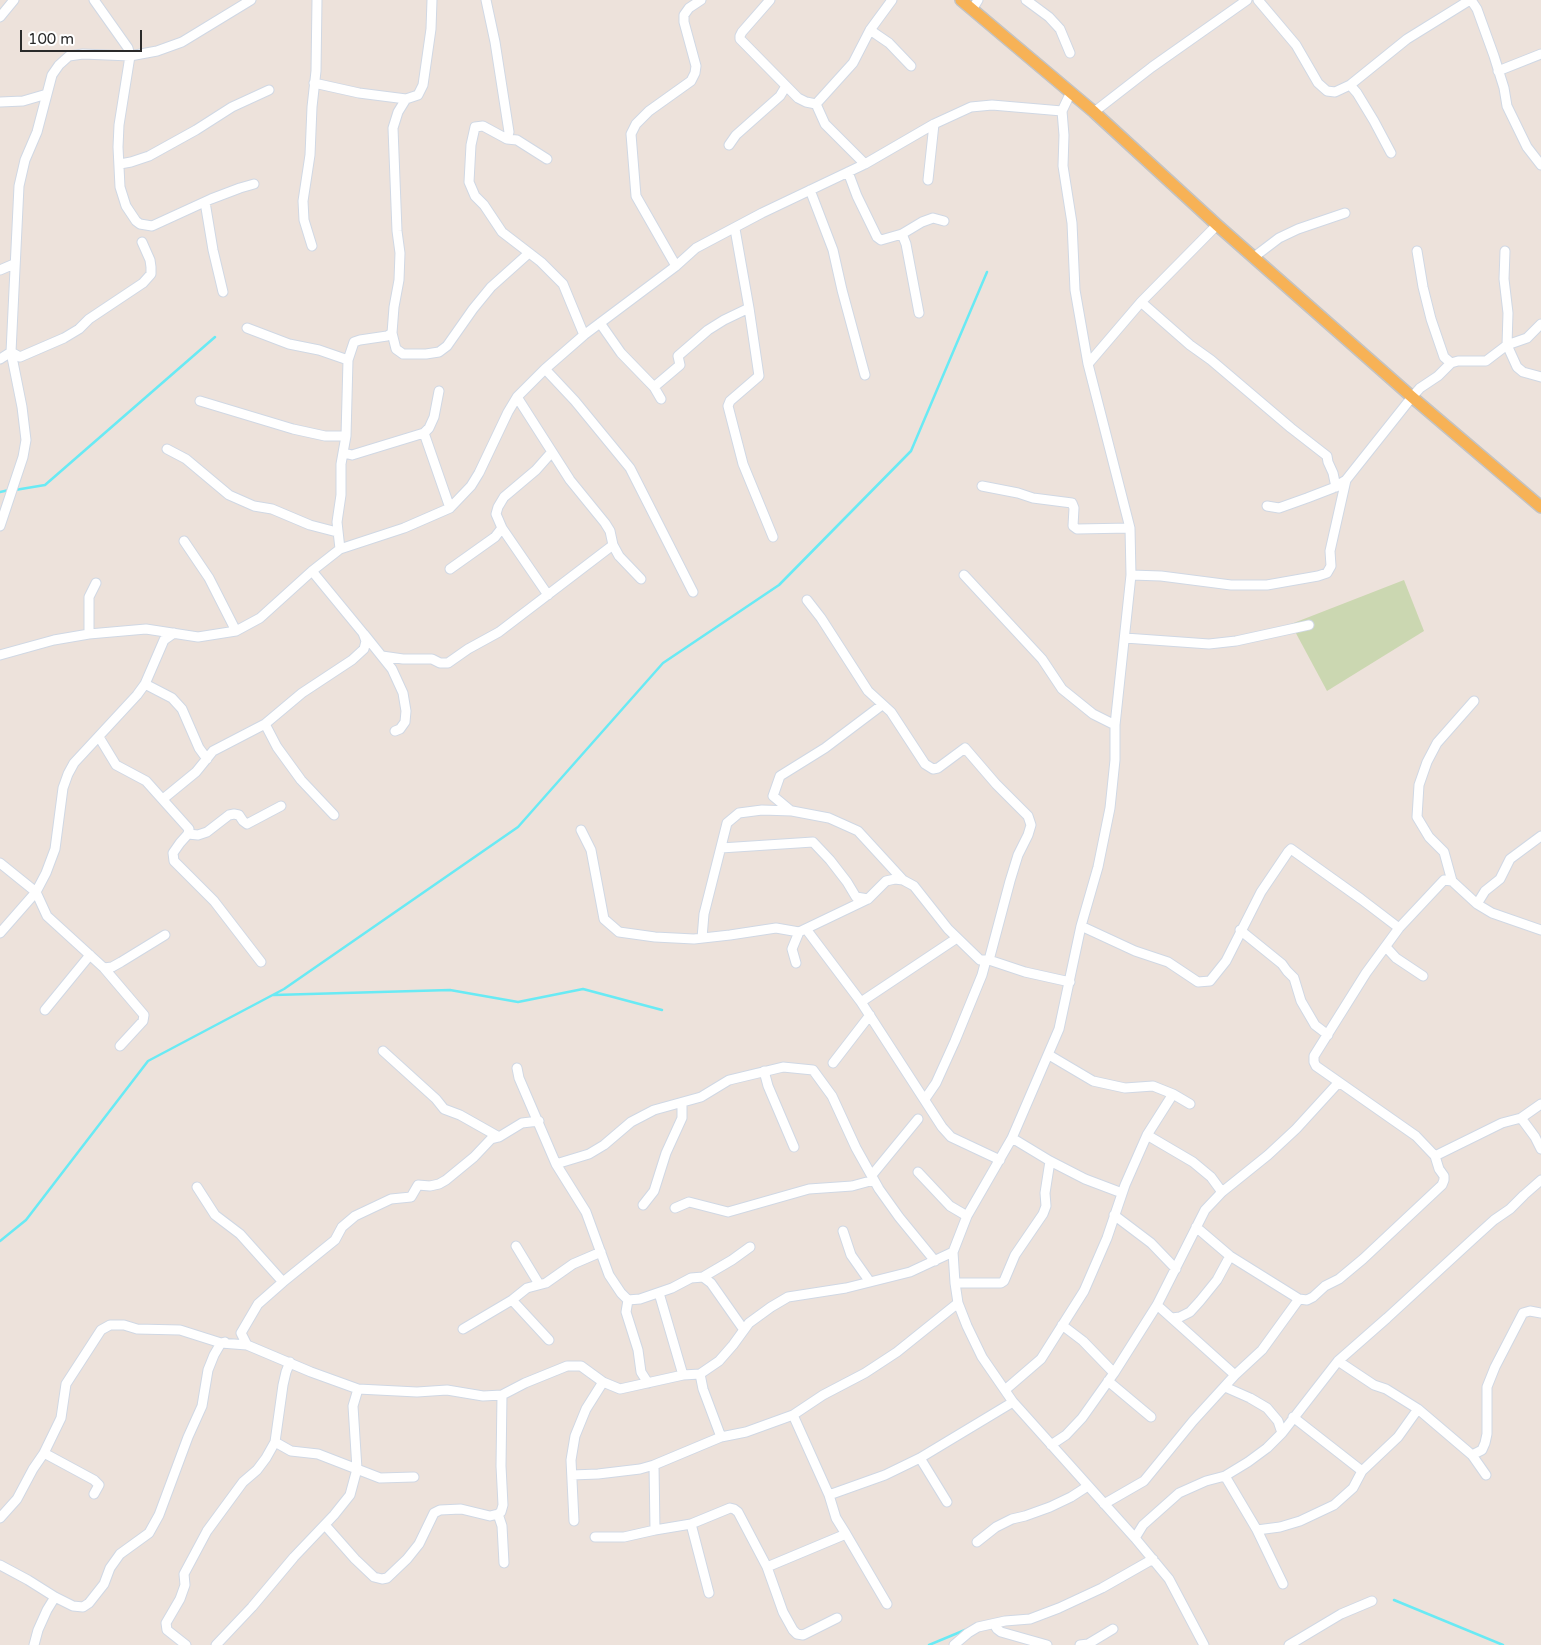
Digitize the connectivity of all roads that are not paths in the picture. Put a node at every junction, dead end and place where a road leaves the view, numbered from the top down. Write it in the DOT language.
graph roads {
  1 [pos="14,0"];
  2 [pos="94,0"];
  3 [pos="251,0"];
  4 [pos="317,0"];
  5 [pos="432,0"];
  6 [pos="486,0"];
  7 [pos="701,0"];
  8 [pos="770,0"];
  9 [pos="892,0"];
  10 [pos="961,0"];
  11 [pos="1026,0"];
  12 [pos="1247,0"];
  13 [pos="1258,0"];
  14 [pos="1471,0"];
  15 [pos="240,3"];
  16 [pos="975,5"];
  17 [pos="0,17"];
  18 [pos="870,30"];
  19 [pos="1070,53"];
  20 [pos="1541,54"];
  21 [pos="130,56"];
  22 [pos="911,66"];
  23 [pos="1498,71"];
  24 [pos="314,83"];
  25 [pos="786,86"];
  26 [pos="1350,86"];
  27 [pos="269,90"];
  28 [pos="1071,92"];
  29 [pos="48,94"];
  30 [pos="406,99"];
  31 [pos="0,102"];
  32 [pos="816,104"];
  33 [pos="1062,111"];
  34 [pos="1094,112"];
  35 [pos="934,124"];
  36 [pos="507,139"];
  37 [pos="729,145"];
  38 [pos="1391,153"];
  39 [pos="546,159"];
  40 [pos="120,164"];
  41 [pos="865,164"];
  42 [pos="1541,165"];
  43 [pos="848,172"];
  44 [pos="928,180"];
  45 [pos="254,184"];
  46 [pos="810,190"];
  47 [pos="205,202"];
  48 [pos="1345,213"];
  49 [pos="944,221"];
  50 [pos="1217,225"];
  51 [pos="735,228"];
  52 [pos="902,234"];
  53 [pos="142,242"];
  54 [pos="312,246"];
  55 [pos="1417,251"];
  56 [pos="1505,251"];
  57 [pos="529,253"];
  58 [pos="1254,257"];
  59 [pos="14,264"];
  60 [pos="676,266"];
  61 [pos="0,270"];
  62 [pos="223,292"];
  63 [pos="1141,302"];
  64 [pos="749,308"];
  65 [pos="919,313"];
  66 [pos="600,323"];
  67 [pos="1541,324"];
  68 [pos="247,328"];
  69 [pos="392,333"];
  70 [pos="584,335"];
  71 [pos="1507,345"];
  72 [pos="10,352"];
  73 [pos="0,359"];
  74 [pos="348,360"];
  75 [pos="1450,363"];
  76 [pos="1088,364"];
  77 [pos="545,369"];
  78 [pos="865,375"];
  79 [pos="1541,376"];
  80 [pos="654,387"];
  81 [pos="439,391"];
  82 [pos="1412,397"];
  83 [pos="517,398"];
  84 [pos="661,399"];
  85 [pos="200,401"];
  86 [pos="424,433"];
  87 [pos="346,436"];
  88 [pos="167,449"];
  89 [pos="551,453"];
  90 [pos="344,454"];
  91 [pos="1346,480"];
  92 [pos="982,486"];
  93 [pos="1336,487"];
  94 [pos="1267,506"];
  95 [pos="1541,507"];
  96 [pos="450,508"];
  97 [pos="0,526"];
  98 [pos="502,528"];
  99 [pos="1130,528"];
  100 [pos="337,532"];
  101 [pos="773,538"];
  102 [pos="184,541"];
  103 [pos="613,545"];
  104 [pos="340,549"];
  105 [pos="450,569"];
  106 [pos="312,571"];
  107 [pos="964,575"];
  108 [pos="1131,575"];
  109 [pos="641,578"];
  110 [pos="96,583"];
  111 [pos="692,592"];
  112 [pos="548,595"];
  113 [pos="807,600"];
  114 [pos="1309,625"];
  115 [pos="236,631"];
  116 [pos="174,633"];
  117 [pos="362,633"];
  118 [pos="89,634"];
  119 [pos="1126,638"];
  120 [pos="0,655"];
  121 [pos="382,656"];
  122 [pos="145,684"];
  123 [pos="1474,700"];
  124 [pos="882,705"];
  125 [pos="266,724"];
  126 [pos="1115,725"];
  127 [pos="395,731"];
  128 [pos="99,737"];
  129 [pos="207,759"];
  130 [pos="163,799"];
  131 [pos="281,806"];
  132 [pos="792,812"];
  133 [pos="334,815"];
  134 [pos="581,830"];
  135 [pos="188,834"];
  136 [pos="1541,836"];
  137 [pos="721,848"];
  138 [pos="0,864"];
  139 [pos="903,880"];
  140 [pos="1452,882"];
  141 [pos="36,892"];
  142 [pos="868,899"];
  143 [pos="1477,904"];
  144 [pos="1081,926"];
  145 [pos="1399,928"];
  146 [pos="803,930"];
  147 [pos="1240,930"];
  148 [pos="1541,930"];
  149 [pos="0,933"];
  150 [pos="165,935"];
  151 [pos="702,938"];
  152 [pos="957,938"];
  153 [pos="1386,947"];
  154 [pos="90,955"];
  155 [pos="988,960"];
  156 [pos="261,962"];
  157 [pos="796,963"];
  158 [pos="104,968"];
  159 [pos="1424,976"];
  160 [pos="1070,982"];
  161 [pos="861,1002"];
  162 [pos="45,1010"];
  163 [pos="870,1015"];
  164 [pos="1328,1035"];
  165 [pos="120,1046"];
  166 [pos="383,1051"];
  167 [pos="1049,1055"];
  168 [pos="833,1063"];
  169 [pos="517,1068"];
  170 [pos="764,1071"];
  171 [pos="1339,1082"];
  172 [pos="1173,1094"];
  173 [pos="925,1099"];
  174 [pos="682,1103"];
  175 [pos="1190,1104"];
  176 [pos="1541,1104"];
  177 [pos="1521,1118"];
  178 [pos="918,1119"];
  179 [pos="539,1121"];
  180 [pos="1147,1135"];
  181 [pos="499,1137"];
  182 [pos="1012,1138"];
  183 [pos="794,1147"];
  184 [pos="1541,1149"];
  185 [pos="1435,1156"];
  186 [pos="1000,1160"];
  187 [pos="1050,1161"];
  188 [pos="556,1164"];
  189 [pos="918,1172"];
  190 [pos="873,1178"];
  191 [pos="1541,1180"];
  192 [pos="197,1187"];
  193 [pos="1222,1192"];
  194 [pos="1122,1193"];
  195 [pos="643,1205"];
  196 [pos="675,1208"];
  197 [pos="1114,1215"];
  198 [pos="968,1216"];
  199 [pos="1196,1228"];
  200 [pos="843,1231"];
  201 [pos="516,1246"];
  202 [pos="750,1247"];
  203 [pos="600,1252"];
  204 [pos="954,1252"];
  205 [pos="1230,1256"];
  206 [pos="935,1260"];
  207 [pos="1176,1269"];
  208 [pos="703,1277"];
  209 [pos="283,1282"];
  210 [pos="870,1282"];
  211 [pos="955,1283"];
  212 [pos="539,1284"];
  213 [pos="659,1293"];
  214 [pos="1299,1299"];
  215 [pos="512,1300"];
  216 [pos="628,1300"];
  217 [pos="958,1303"];
  218 [pos="1157,1305"];
  219 [pos="1541,1313"];
  220 [pos="1172,1318"];
  221 [pos="1062,1324"];
  222 [pos="463,1330"];
  223 [pos="744,1330"];
  224 [pos="241,1333"];
  225 [pos="548,1340"];
  226 [pos="221,1344"];
  227 [pos="247,1345"];
  228 [pos="1338,1361"];
  229 [pos="290,1362"];
  230 [pos="1114,1373"];
  231 [pos="700,1374"];
  232 [pos="683,1375"];
  233 [pos="1236,1375"];
  234 [pos="1108,1381"];
  235 [pos="603,1382"];
  236 [pos="648,1383"];
  237 [pos="1225,1387"];
  238 [pos="358,1389"];
  239 [pos="1005,1390"];
  240 [pos="502,1395"];
  241 [pos="1013,1402"];
  242 [pos="1418,1409"];
  243 [pos="793,1415"];
  244 [pos="1151,1417"];
  245 [pos="1293,1417"];
  246 [pos="1282,1433"];
  247 [pos="721,1437"];
  248 [pos="275,1442"];
  249 [pos="1051,1444"];
  250 [pos="44,1453"];
  251 [pos="1472,1455"];
  252 [pos="920,1458"];
  253 [pos="654,1465"];
  254 [pos="357,1469"];
  255 [pos="1362,1471"];
  256 [pos="572,1475"];
  257 [pos="1486,1475"];
  258 [pos="1225,1476"];
  259 [pos="414,1477"];
  260 [pos="1088,1486"];
  261 [pos="94,1494"];
  262 [pos="829,1495"];
  263 [pos="947,1502"];
  264 [pos="1104,1504"];
  265 [pos="498,1514"];
  266 [pos="0,1518"];
  267 [pos="574,1521"];
  268 [pos="691,1524"];
  269 [pos="325,1525"];
  270 [pos="655,1530"];
  271 [pos="1257,1530"];
  272 [pos="846,1534"];
  273 [pos="595,1537"];
  274 [pos="1135,1538"];
  275 [pos="976,1542"];
  276 [pos="1153,1559"];
  277 [pos="504,1563"];
  278 [pos="0,1565"];
  279 [pos="767,1567"];
  280 [pos="1283,1584"];
  281 [pos="709,1593"];
  282 [pos="55,1597"];
  283 [pos="1372,1601"];
  284 [pos="887,1604"];
  285 [pos="837,1618"];
  286 [pos="994,1624"];
  287 [pos="1113,1629"];
  288 [pos="34,1645"];
  289 [pos="186,1645"];
  290 [pos="216,1645"];
  291 [pos="954,1645"];
  292 [pos="1047,1645"];
  293 [pos="1085,1645"];
  294 [pos="1204,1645"];
  295 [pos="1289,1645"];
  1 -- 17 [label="street"];
  2 -- 21 [label="street"];
  3 -- 15 [label="street"];
  4 -- 24 [label="street"];
  5 -- 30 [label="street"];
  6 -- 36 [label="street"];
  7 -- 60 [label="street"];
  8 -- 25 [label="street"];
  9 -- 18 [label="street"];
  10 -- 16 [label="main road"];
  11 -- 19 [label="street"];
  12 -- 34 [label="street"];
  13 -- 26 [label="street"];
  14 -- 23 [label="street"];
  14 -- 26 [label="street"];
  15 -- 21 [label="street"];
  16 -- 28 [label="main road"];
  18 -- 22 [label="street"];
  18 -- 32 [label="street"];
  20 -- 23 [label="street"];
  21 -- 29 [label="street"];
  21 -- 40 [label="street"];
  23 -- 42 [label="street"];
  24 -- 30 [label="street"];
  24 -- 54 [label="street"];
  25 -- 32 [label="street"];
  25 -- 37 [label="street"];
  26 -- 38 [label="street"];
  27 -- 40 [label="street"];
  28 -- 33 [label="street"];
  28 -- 34 [label="main road"];
  29 -- 31 [label="street"];
  29 -- 59 [label="street"];
  30 -- 69 [label="street"];
  32 -- 41 [label="street"];
  33 -- 35 [label="street"];
  33 -- 76 [label="street"];
  34 -- 50 [label="main road"];
  35 -- 41 [label="street"];
  35 -- 44 [label="street"];
  36 -- 39 [label="street"];
  36 -- 57 [label="street"];
  40 -- 47 [label="street"];
  41 -- 43 [label="street"];
  43 -- 46 [label="street"];
  43 -- 52 [label="street"];
  45 -- 47 [label="street"];
  46 -- 51 [label="street"];
  46 -- 78 [label="street"];
  47 -- 62 [label="street"];
  48 -- 58 [label="street"];
  49 -- 52 [label="street"];
  50 -- 58 [label="main road"];
  50 -- 63 [label="street"];
  51 -- 60 [label="street"];
  51 -- 64 [label="street"];
  52 -- 65 [label="street"];
  53 -- 72 [label="street"];
  55 -- 75 [label="street"];
  56 -- 71 [label="street"];
  57 -- 69 [label="street"];
  57 -- 70 [label="street"];
  58 -- 82 [label="main road"];
  59 -- 61 [label="street"];
  59 -- 72 [label="street"];
  60 -- 66 [label="street"];
  63 -- 76 [label="street"];
  63 -- 93 [label="street"];
  64 -- 80 [label="street"];
  64 -- 101 [label="street"];
  66 -- 70 [label="street"];
  66 -- 80 [label="street"];
  67 -- 71 [label="street"];
  68 -- 74 [label="street"];
  69 -- 74 [label="street"];
  70 -- 77 [label="street"];
  71 -- 75 [label="street"];
  71 -- 79 [label="street"];
  72 -- 73 [label="street"];
  72 -- 97 [label="street"];
  74 -- 87 [label="street"];
  75 -- 82 [label="street"];
  76 -- 99 [label="street"];
  77 -- 83 [label="street"];
  77 -- 111 [label="street"];
  80 -- 84 [label="street"];
  81 -- 86 [label="street"];
  82 -- 91 [label="street"];
  82 -- 95 [label="main road"];
  83 -- 89 [label="street"];
  83 -- 96 [label="street"];
  85 -- 87 [label="street"];
  86 -- 90 [label="street"];
  86 -- 96 [label="street"];
  87 -- 90 [label="street"];
  88 -- 100 [label="street"];
  89 -- 98 [label="street"];
  89 -- 103 [label="street"];
  90 -- 100 [label="street"];
  91 -- 93 [label="street"];
  91 -- 108 [label="street"];
  92 -- 99 [label="street"];
  93 -- 94 [label="street"];
  96 -- 104 [label="street"];
  98 -- 105 [label="street"];
  98 -- 112 [label="street"];
  99 -- 108 [label="street"];
  100 -- 104 [label="street"];
  102 -- 115 [label="street"];
  103 -- 109 [label="street"];
  103 -- 112 [label="street"];
  104 -- 106 [label="street"];
  106 -- 115 [label="street"];
  106 -- 117 [label="street"];
  107 -- 126 [label="street"];
  108 -- 119 [label="street"];
  110 -- 118 [label="street"];
  112 -- 121 [label="street"];
  113 -- 124 [label="street"];
  114 -- 119 [label="street"];
  115 -- 116 [label="street"];
  116 -- 118 [label="street"];
  116 -- 122 [label="street"];
  117 -- 121 [label="street"];
  117 -- 125 [label="street"];
  118 -- 120 [label="street"];
  119 -- 126 [label="street"];
  121 -- 127 [label="street"];
  122 -- 128 [label="street"];
  122 -- 129 [label="street"];
  123 -- 140 [label="street"];
  124 -- 132 [label="street"];
  124 -- 155 [label="street"];
  125 -- 129 [label="street"];
  125 -- 133 [label="street"];
  126 -- 144 [label="street"];
  128 -- 130 [label="street"];
  128 -- 141 [label="street"];
  129 -- 130 [label="street"];
  130 -- 135 [label="street"];
  131 -- 135 [label="street"];
  132 -- 137 [label="street"];
  132 -- 139 [label="street"];
  134 -- 151 [label="street"];
  135 -- 156 [label="street"];
  136 -- 143 [label="street"];
  137 -- 142 [label="street"];
  137 -- 151 [label="street"];
  138 -- 141 [label="street"];
  139 -- 142 [label="street"];
  139 -- 152 [label="street"];
  140 -- 143 [label="street"];
  140 -- 145 [label="street"];
  141 -- 149 [label="street"];
  141 -- 154 [label="street"];
  142 -- 146 [label="street"];
  143 -- 148 [label="street"];
  144 -- 147 [label="street"];
  144 -- 160 [label="street"];
  145 -- 147 [label="street"];
  145 -- 153 [label="street"];
  146 -- 151 [label="street"];
  146 -- 157 [label="street"];
  146 -- 161 [label="street"];
  147 -- 164 [label="street"];
  150 -- 158 [label="street"];
  152 -- 155 [label="street"];
  152 -- 161 [label="street"];
  153 -- 159 [label="street"];
  153 -- 164 [label="street"];
  154 -- 158 [label="street"];
  154 -- 162 [label="street"];
  155 -- 160 [label="street"];
  155 -- 173 [label="street"];
  158 -- 165 [label="street"];
  160 -- 167 [label="street"];
  161 -- 163 [label="street"];
  163 -- 168 [label="street"];
  163 -- 173 [label="street"];
  164 -- 171 [label="street"];
  166 -- 181 [label="street"];
  167 -- 172 [label="street"];
  167 -- 182 [label="street"];
  169 -- 179 [label="street"];
  170 -- 174 [label="street"];
  170 -- 183 [label="street"];
  170 -- 190 [label="street"];
  171 -- 185 [label="street"];
  171 -- 193 [label="street"];
  172 -- 175 [label="street"];
  172 -- 180 [label="street"];
  173 -- 186 [label="street"];
  174 -- 188 [label="street"];
  174 -- 195 [label="street"];
  176 -- 177 [label="street"];
  177 -- 184 [label="street"];
  177 -- 185 [label="street"];
  178 -- 190 [label="street"];
  179 -- 181 [label="street"];
  179 -- 188 [label="street"];
  180 -- 193 [label="street"];
  180 -- 194 [label="street"];
  181 -- 209 [label="street"];
  182 -- 186 [label="street"];
  182 -- 187 [label="street"];
  185 -- 214 [label="street"];
  186 -- 198 [label="street"];
  187 -- 194 [label="street"];
  187 -- 211 [label="street"];
  188 -- 203 [label="street"];
  189 -- 198 [label="street"];
  190 -- 196 [label="street"];
  190 -- 206 [label="street"];
  191 -- 228 [label="street"];
  192 -- 209 [label="street"];
  193 -- 199 [label="street"];
  194 -- 197 [label="street"];
  197 -- 207 [label="street"];
  197 -- 221 [label="street"];
  198 -- 204 [label="street"];
  199 -- 205 [label="street"];
  199 -- 207 [label="street"];
  200 -- 210 [label="street"];
  201 -- 212 [label="street"];
  202 -- 208 [label="street"];
  203 -- 212 [label="street"];
  203 -- 216 [label="street"];
  204 -- 206 [label="street"];
  204 -- 211 [label="street"];
  205 -- 214 [label="street"];
  205 -- 220 [label="street"];
  206 -- 210 [label="street"];
  207 -- 218 [label="street"];
  208 -- 213 [label="street"];
  208 -- 223 [label="street"];
  209 -- 224 [label="street"];
  210 -- 223 [label="street"];
  211 -- 217 [label="street"];
  212 -- 215 [label="street"];
  213 -- 216 [label="street"];
  213 -- 232 [label="street"];
  214 -- 233 [label="street"];
  215 -- 222 [label="street"];
  215 -- 225 [label="street"];
  216 -- 236 [label="street"];
  217 -- 239 [label="street"];
  217 -- 243 [label="street"];
  218 -- 220 [label="street"];
  218 -- 230 [label="street"];
  219 -- 251 [label="street"];
  220 -- 233 [label="street"];
  221 -- 230 [label="street"];
  221 -- 239 [label="street"];
  223 -- 231 [label="street"];
  224 -- 226 [label="street"];
  224 -- 227 [label="street"];
  226 -- 227 [label="street"];
  226 -- 250 [label="street"];
  226 -- 282 [label="street"];
  227 -- 229 [label="street"];
  228 -- 242 [label="street"];
  228 -- 245 [label="street"];
  229 -- 238 [label="street"];
  229 -- 248 [label="street"];
  230 -- 234 [label="street"];
  231 -- 232 [label="street"];
  231 -- 247 [label="street"];
  232 -- 236 [label="street"];
  233 -- 237 [label="street"];
  234 -- 244 [label="street"];
  234 -- 249 [label="street"];
  235 -- 236 [label="street"];
  235 -- 240 [label="street"];
  235 -- 256 [label="street"];
  237 -- 246 [label="street"];
  237 -- 264 [label="street"];
  238 -- 240 [label="street"];
  238 -- 254 [label="street"];
  239 -- 241 [label="street"];
  240 -- 265 [label="street"];
  241 -- 249 [label="street"];
  241 -- 252 [label="street"];
  242 -- 251 [label="street"];
  242 -- 255 [label="street"];
  243 -- 247 [label="street"];
  243 -- 262 [label="street"];
  245 -- 246 [label="street"];
  245 -- 255 [label="street"];
  246 -- 258 [label="street"];
  247 -- 253 [label="street"];
  248 -- 254 [label="street"];
  248 -- 289 [label="street"];
  249 -- 260 [label="street"];
  250 -- 261 [label="street"];
  250 -- 266 [label="street"];
  251 -- 257 [label="street"];
  252 -- 262 [label="street"];
  252 -- 263 [label="street"];
  253 -- 256 [label="street"];
  253 -- 270 [label="street"];
  254 -- 259 [label="street"];
  254 -- 269 [label="street"];
  255 -- 271 [label="street"];
  256 -- 267 [label="street"];
  258 -- 271 [label="street"];
  258 -- 274 [label="street"];
  260 -- 264 [label="street"];
  260 -- 275 [label="street"];
  262 -- 272 [label="street"];
  264 -- 274 [label="street"];
  265 -- 269 [label="street"];
  265 -- 277 [label="street"];
  268 -- 270 [label="street"];
  268 -- 279 [label="street"];
  268 -- 281 [label="street"];
  269 -- 290 [label="street"];
  270 -- 273 [label="street"];
  271 -- 280 [label="street"];
  272 -- 279 [label="street"];
  272 -- 284 [label="street"];
  274 -- 276 [label="street"];
  276 -- 286 [label="street"];
  276 -- 294 [label="street"];
  278 -- 282 [label="street"];
  279 -- 285 [label="street"];
  282 -- 288 [label="street"];
  283 -- 295 [label="street"];
  286 -- 291 [label="street"];
  286 -- 292 [label="street"];
  287 -- 293 [label="street"];
}
